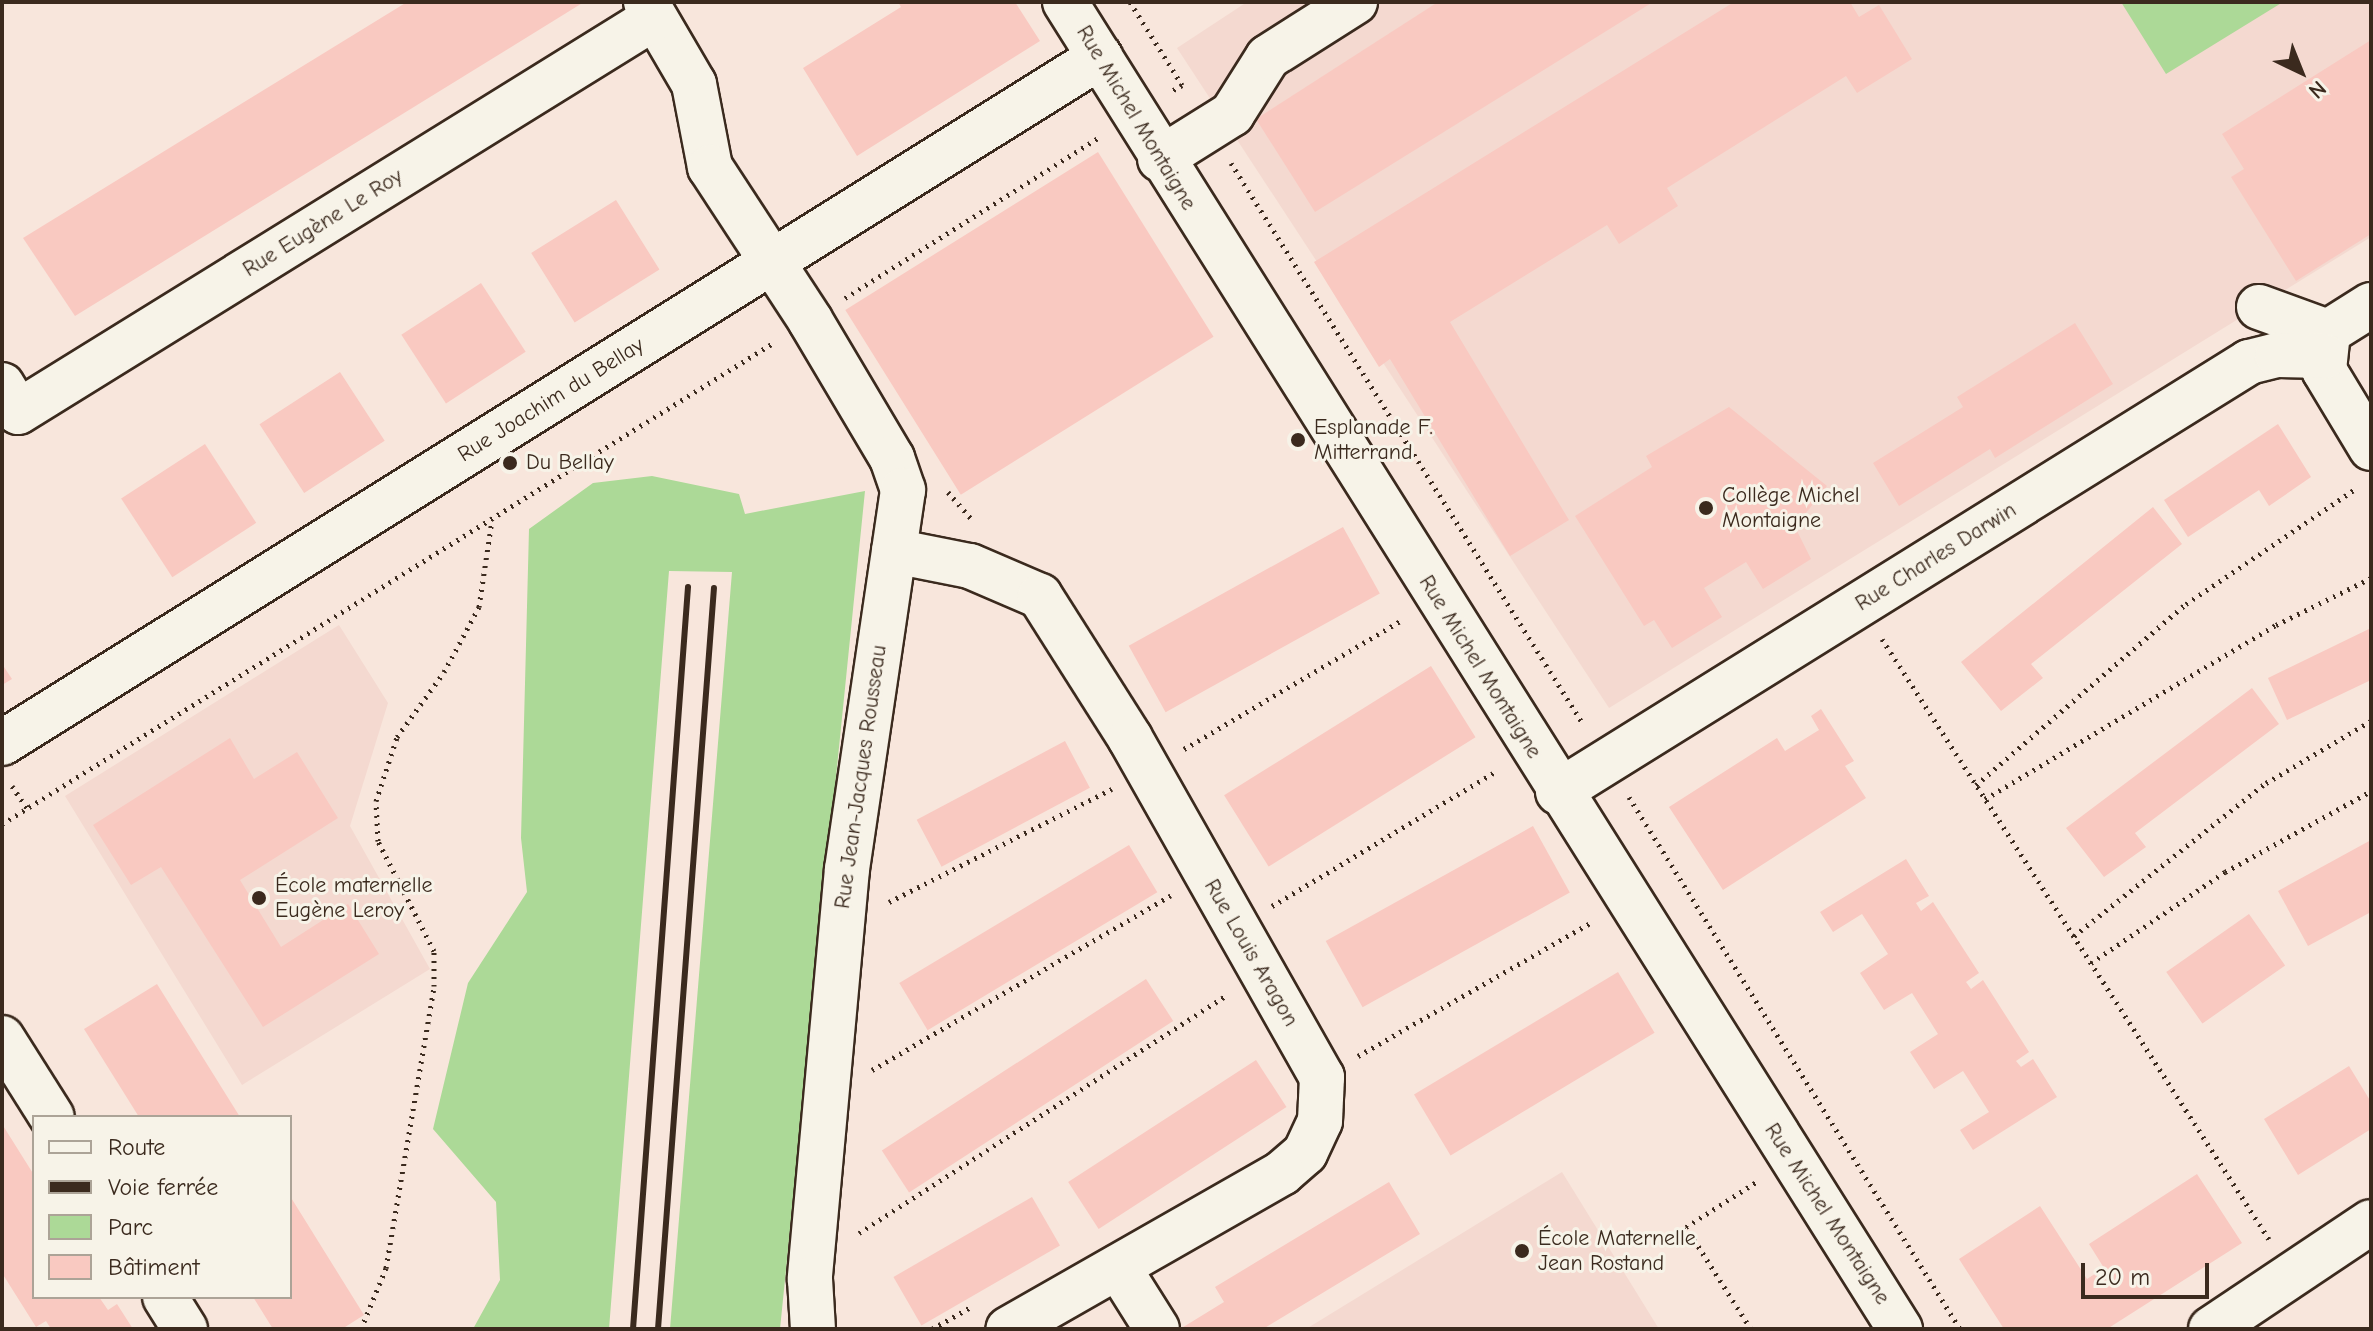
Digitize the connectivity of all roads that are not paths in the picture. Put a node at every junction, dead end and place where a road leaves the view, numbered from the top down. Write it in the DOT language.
graph roads {
  1 [pos="1065,2"];
  2 [pos="1355,2"];
  3 [pos="650,10"];
  4 [pos="1100,57"];
  5 [pos="1160,159"];
  6 [pos="772,262"];
  7 [pos="2371,305"];
  8 [pos="2259,307"];
  9 [pos="2327,344"];
  10 [pos="2,385"];
  11 [pos="2371,448"];
  12 [pos="894,551"];
  13 [pos="4,761"];
  14 [pos="1558,792"];
  15 [pos="2,1038"];
  16 [pos="51,1115"];
  17 [pos="2371,1222"];
  18 [pos="1118,1267"];
  19 [pos="166,1299"];
  20 [pos="185,1329"];
  21 [pos="813,1329"];
  22 [pos="1008,1329"];
  23 [pos="1157,1329"];
  24 [pos="1900,1329"];
  25 [pos="2211,1329"];
  1 -- 4 [label="street, Rue Michel Montaigne"];
  2 -- 5 [label="street"];
  3 -- 6 [label="street, Rue Jean-Jacques Rousseau"];
  3 -- 10 [label="street, Rue Eugène Le Roy"];
  4 -- 5 [label="street, Rue Michel Montaigne"];
  4 -- 6 [label="street, Rue Joachim du Bellay"];
  5 -- 14 [label="street, Rue Michel Montaigne"];
  6 -- 12 [label="street, Rue Jean-Jacques Rousseau"];
  6 -- 13 [label="street, Rue Joachim du Bellay"];
  7 -- 9 [label="street"];
  8 -- 9 [label="street"];
  9 -- 11 [label="street"];
  9 -- 14 [label="street, Rue Charles Darwin"];
  12 -- 18 [label="street, Rue Louis Aragon"];
  12 -- 21 [label="street, Rue Jean-Jacques Rousseau"];
  14 -- 24 [label="street, Rue Michel Montaigne"];
  15 -- 16 [label="street"];
  17 -- 25 [label="street"];
  18 -- 22 [label="street"];
  18 -- 23 [label="street"];
  19 -- 20 [label="street"];
}
